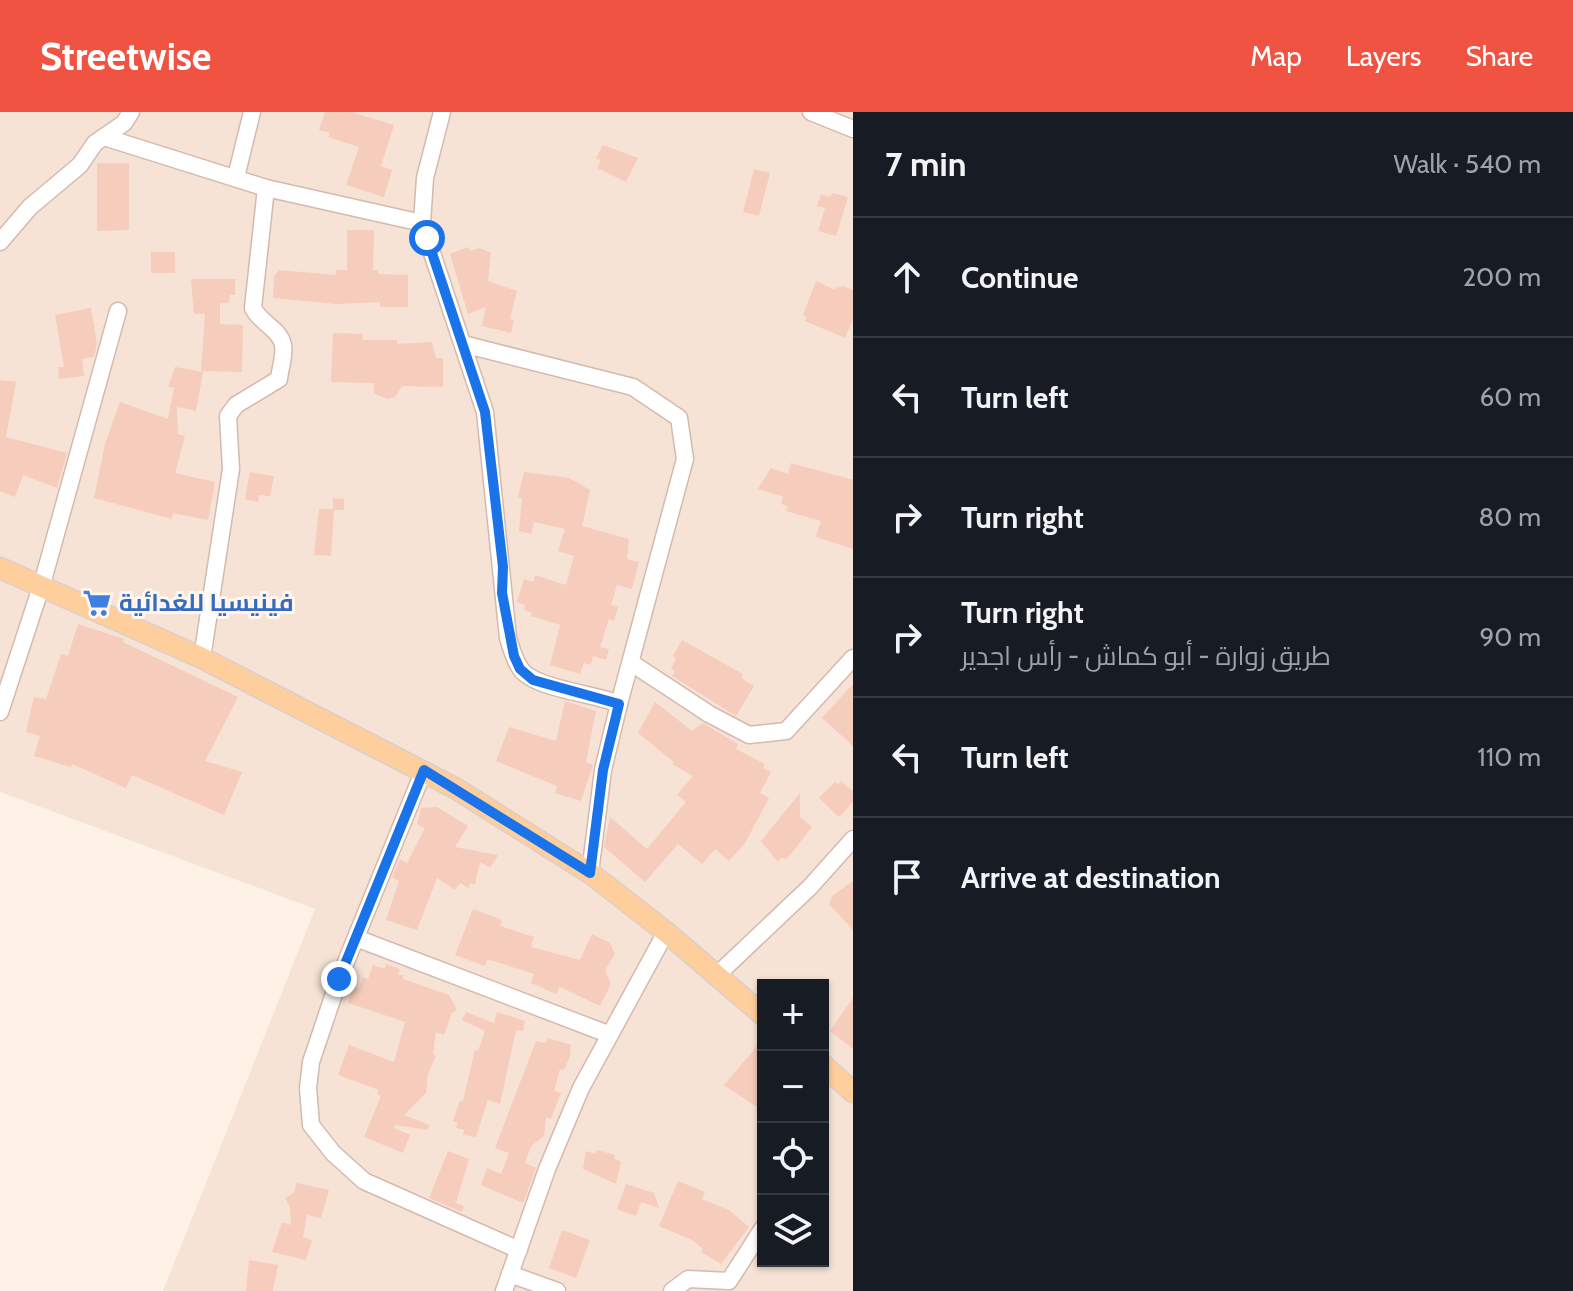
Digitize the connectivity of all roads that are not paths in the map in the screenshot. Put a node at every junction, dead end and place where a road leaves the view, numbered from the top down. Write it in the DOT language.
graph roads {
  1 [pos="131,112"];
  2 [pos="252,112"];
  3 [pos="442,112"];
  4 [pos="811,112"];
  5 [pos="853,129"];
  6 [pos="104,137"];
  7 [pos="236,177"];
  8 [pos="266,188"];
  9 [pos="422,223"];
  10 [pos="0,242"];
  11 [pos="118,311"];
  12 [pos="463,344"];
  13 [pos="0,568"];
  14 [pos="42,584"];
  15 [pos="202,658"];
  16 [pos="853,658"];
  17 [pos="633,664"];
  18 [pos="619,704"];
  19 [pos="0,712"];
  20 [pos="424,770"];
  21 [pos="853,839"];
  22 [pos="590,873"];
  23 [pos="666,932"];
  24 [pos="356,938"];
  25 [pos="716,976"];
  26 [pos="757,1010"];
  27 [pos="608,1034"];
  28 [pos="829,1071"];
  29 [pos="853,1092"];
  30 [pos="757,1237"];
  31 [pos="519,1250"];
  32 [pos="510,1274"];
  33 [pos="504,1291"];
  34 [pos="557,1291"];
  35 [pos="672,1291"];
  1 -- 6 [label="street"];
  2 -- 7 [label="street"];
  3 -- 9 [label="street"];
  4 -- 5 [label="street"];
  6 -- 7 [label="street"];
  6 -- 10 [label="street"];
  7 -- 8 [label="street"];
  8 -- 9 [label="street"];
  8 -- 15 [label="street"];
  9 -- 12 [label="street"];
  11 -- 14 [label="street"];
  12 -- 17 [label="street"];
  12 -- 18 [label="street"];
  13 -- 14 [label="main road"];
  14 -- 15 [label="main road"];
  14 -- 19 [label="street"];
  15 -- 20 [label="main road"];
  16 -- 17 [label="street"];
  17 -- 18 [label="street"];
  18 -- 22 [label="street"];
  20 -- 22 [label="main road"];
  20 -- 24 [label="street"];
  21 -- 25 [label="street"];
  22 -- 23 [label="main road"];
  23 -- 25 [label="main road"];
  23 -- 27 [label="street"];
  24 -- 27 [label="street"];
  24 -- 31 [label="street"];
  25 -- 26 [label="main road"];
  27 -- 31 [label="street"];
  28 -- 29 [label="main road"];
  30 -- 35 [label="street"];
  31 -- 32 [label="street"];
  32 -- 33 [label="street"];
  32 -- 34 [label="street"];
}
